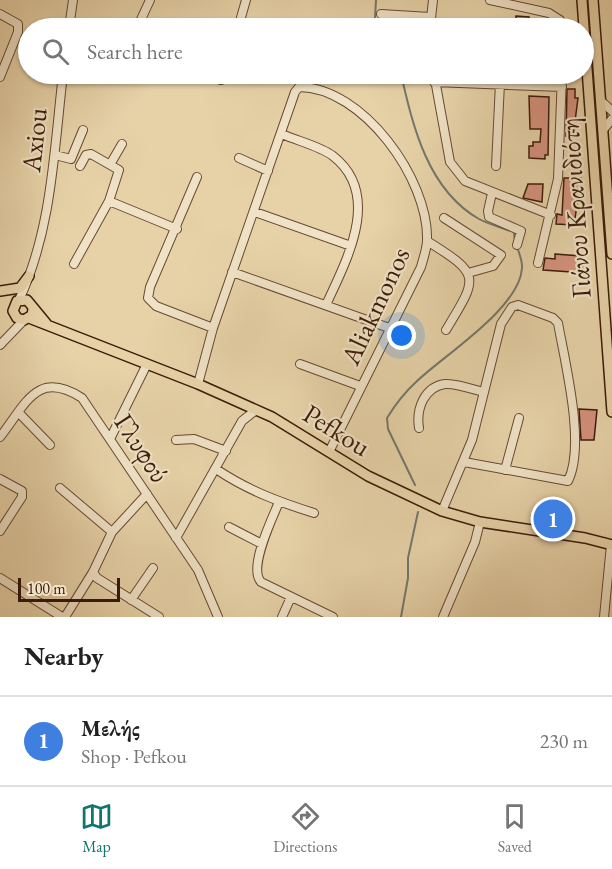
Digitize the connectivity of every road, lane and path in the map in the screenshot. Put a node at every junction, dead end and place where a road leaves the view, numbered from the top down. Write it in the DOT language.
graph roads {
  1 [pos="73,0"];
  2 [pos="150,0"];
  3 [pos="246,0"];
  4 [pos="433,0"];
  5 [pos="490,0"];
  6 [pos="582,0"];
  7 [pos="593,0"];
  8 [pos="0,14"];
  9 [pos="381,14"];
  10 [pos="430,17"];
  11 [pos="70,18"];
  12 [pos="142,18"];
  13 [pos="241,18"];
  14 [pos="557,18"];
  15 [pos="583,18"];
  16 [pos="0,77"];
  17 [pos="62,84"];
  18 [pos="435,84"];
  19 [pos="501,84"];
  20 [pos="515,84"];
  21 [pos="588,84"];
  22 [pos="529,85"];
  23 [pos="562,87"];
  24 [pos="601,101"];
  25 [pos="612,111"];
  26 [pos="612,118"];
  27 [pos="83,130"];
  28 [pos="603,130"];
  29 [pos="282,134"];
  30 [pos="122,144"];
  31 [pos="55,154"];
  32 [pos="239,159"];
  33 [pos="111,163"];
  34 [pos="80,166"];
  35 [pos="496,166"];
  36 [pos="268,171"];
  37 [pos="197,177"];
  38 [pos="492,193"];
  39 [pos="109,201"];
  40 [pos="255,212"];
  41 [pos="551,215"];
  42 [pos="444,218"];
  43 [pos="177,229"];
  44 [pos="428,241"];
  45 [pos="518,245"];
  46 [pos="351,246"];
  47 [pos="612,254"];
  48 [pos="538,263"];
  49 [pos="74,264"];
  50 [pos="232,272"];
  51 [pos="468,273"];
  52 [pos="29,278"];
  53 [pos="0,292"];
  54 [pos="32,305"];
  55 [pos="326,305"];
  56 [pos="19,310"];
  57 [pos="46,323"];
  58 [pos="213,328"];
  59 [pos="392,329"];
  60 [pos="446,330"];
  61 [pos="0,345"];
  62 [pos="147,364"];
  63 [pos="300,364"];
  64 [pos="198,384"];
  65 [pos="360,386"];
  66 [pos="483,392"];
  67 [pos="242,404"];
  68 [pos="256,410"];
  69 [pos="612,412"];
  70 [pos="19,413"];
  71 [pos="519,418"];
  72 [pos="242,421"];
  73 [pos="419,428"];
  74 [pos="0,437"];
  75 [pos="111,437"];
  76 [pos="176,440"];
  77 [pos="50,445"];
  78 [pos="226,451"];
  79 [pos="329,452"];
  80 [pos="464,462"];
  81 [pos="216,469"];
  82 [pos="506,470"];
  83 [pos="0,479"];
  84 [pos="60,488"];
  85 [pos="147,494"];
  86 [pos="279,502"];
  87 [pos="442,511"];
  88 [pos="314,513"];
  89 [pos="480,522"];
  90 [pos="229,527"];
  91 [pos="0,531"];
  92 [pos="112,532"];
  93 [pos="176,538"];
  94 [pos="585,538"];
  95 [pos="612,538"];
  96 [pos="262,544"];
  97 [pos="612,545"];
  98 [pos="153,568"];
  99 [pos="93,572"];
  100 [pos="0,578"];
  101 [pos="291,597"];
  102 [pos="131,600"];
  103 [pos="63,617"];
  104 [pos="159,617"];
  105 [pos="218,617"];
  106 [pos="282,617"];
  107 [pos="333,617"];
  108 [pos="443,617"];
  109 [pos="604,617"];
  1 -- 11 [label="street"];
  2 -- 12 [label="street"];
  3 -- 13 [label="street"];
  4 -- 10 [label="street"];
  5 -- 14 [label="street"];
  6 -- 15 [label="main road, Γιάνου Κρανιδιότη"];
  7 -- 24 [label="main road, Γιάνου Κρανιδιότη"];
  8 -- 16 [label="street"];
  9 -- 10 [label="street"];
  17 -- 31 [label="street, Axiou"];
  18 -- 38 [label="street"];
  19 -- 35 [label="street"];
  20 -- 22 [label="street"];
  21 -- 69 [label="main road, Γιάνου Κρανιδιότη"];
  22 -- 23 [label="street"];
  23 -- 41 [label="street"];
  24 -- 25 [label="street"];
  24 -- 28 [label="main road, Γιάνου Κρανιδιότη"];
  26 -- 28 [label="street"];
  27 -- 31 [label="street"];
  28 -- 47 [label="main road, Γιάνου Κρανιδιότη"];
  29 -- 36 [label="street, Aliakmonos"];
  29 -- 44 [label="street, Aliakmonos"];
  29 -- 46 [label="street"];
  30 -- 33 [label="street"];
  31 -- 52 [label="street, Axiou"];
  32 -- 36 [label="street"];
  33 -- 34 [label="street"];
  33 -- 39 [label="street"];
  36 -- 40 [label="street, Aliakmonos"];
  37 -- 43 [label="street"];
  38 -- 41 [label="street"];
  38 -- 45 [label="street"];
  39 -- 43 [label="street"];
  39 -- 49 [label="street"];
  40 -- 46 [label="street"];
  40 -- 50 [label="street, Aliakmonos"];
  41 -- 48 [label="street"];
  42 -- 51 [label="street"];
  43 -- 58 [label="street"];
  44 -- 51 [label="street"];
  44 -- 59 [label="street, Aliakmonos"];
  46 -- 55 [label="street"];
  50 -- 55 [label="street"];
  50 -- 58 [label="street, Aliakmonos"];
  51 -- 60 [label="street"];
  52 -- 53 [label="main road"];
  52 -- 54 [label="street, Axiou"];
  52 -- 56 [label="street, Axiou"];
  53 -- 56 [label="main road, Pefkou"];
  54 -- 56 [label="main road"];
  54 -- 56 [label="main road, Pefkou"];
  54 -- 57 [label="main road, Pefkou"];
  55 -- 59 [label="street"];
  56 -- 57 [label="main road, Pefkou"];
  56 -- 61 [label="street, Axiou"];
  57 -- 62 [label="main road, Pefkou"];
  58 -- 64 [label="street, Aliakmonos"];
  59 -- 65 [label="street, Aliakmonos"];
  62 -- 64 [label="main road, Pefkou"];
  62 -- 75 [label="street"];
  63 -- 65 [label="street"];
  64 -- 67 [label="main road, Pefkou"];
  65 -- 79 [label="street, Aliakmonos"];
  66 -- 73 [label="street"];
  66 -- 80 [label="street"];
  66 -- 82 [label="street"];
  67 -- 68 [label="main road, Pefkou"];
  67 -- 72 [label="street"];
  68 -- 72 [label="street"];
  68 -- 79 [label="main road, Pefkou"];
  70 -- 74 [label="street, Γλυφού"];
  70 -- 75 [label="street, Γλυφού"];
  70 -- 77 [label="street"];
  71 -- 82 [label="street"];
  72 -- 78 [label="street"];
  75 -- 85 [label="street, Γλυφού"];
  76 -- 78 [label="street"];
  78 -- 81 [label="street"];
  79 -- 87 [label="main road, Pefkou"];
  80 -- 82 [label="street"];
  80 -- 87 [label="street"];
  81 -- 86 [label="street"];
  81 -- 93 [label="street"];
  83 -- 91 [label="street"];
  84 -- 92 [label="street"];
  85 -- 92 [label="street"];
  85 -- 93 [label="street, Γλυφού"];
  86 -- 88 [label="street"];
  86 -- 96 [label="street"];
  87 -- 89 [label="main road, Pefkou"];
  89 -- 94 [label="main road, Pefkou"];
  89 -- 108 [label="street"];
  90 -- 96 [label="street"];
  92 -- 99 [label="street"];
  93 -- 105 [label="street, Γλυφού"];
  94 -- 95 [label="main road"];
  94 -- 97 [label="main road, Pefkou"];
  96 -- 101 [label="street"];
  97 -- 109 [label="street"];
  98 -- 102 [label="street"];
  99 -- 102 [label="street"];
  99 -- 103 [label="street"];
  100 -- 103 [label="street"];
  101 -- 106 [label="street"];
  101 -- 107 [label="street"];
  102 -- 104 [label="street"];
}
